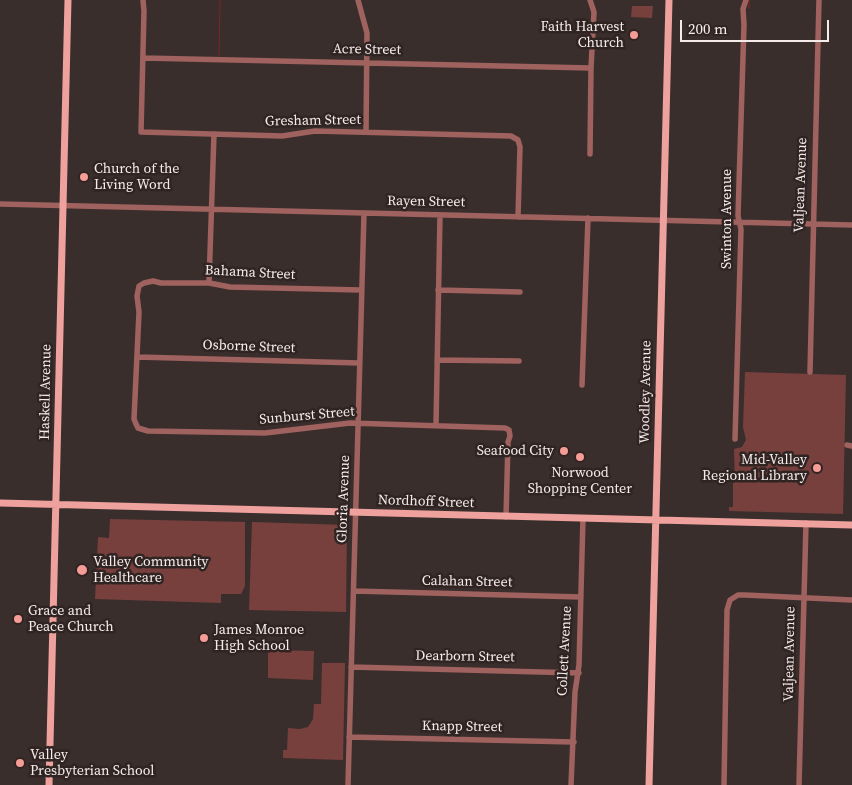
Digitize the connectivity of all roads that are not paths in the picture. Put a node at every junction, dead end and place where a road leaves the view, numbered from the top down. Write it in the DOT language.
graph roads {
  1 [pos="68,0"];
  2 [pos="143,0"];
  3 [pos="358,0"];
  4 [pos="590,0"];
  5 [pos="669,0"];
  6 [pos="746,0"];
  7 [pos="818,0"];
  8 [pos="143,58"];
  9 [pos="367,62"];
  10 [pos="591,68"];
  11 [pos="366,132"];
  12 [pos="214,134"];
  13 [pos="590,154"];
  14 [pos="0,204"];
  15 [pos="63,206"];
  16 [pos="213,208"];
  17 [pos="364,213"];
  18 [pos="440,215"];
  19 [pos="518,217"];
  20 [pos="588,218"];
  21 [pos="663,220"];
  22 [pos="739,222"];
  23 [pos="812,224"];
  24 [pos="852,225"];
  25 [pos="209,283"];
  26 [pos="361,290"];
  27 [pos="438,290"];
  28 [pos="520,292"];
  29 [pos="137,357"];
  30 [pos="437,360"];
  31 [pos="519,361"];
  32 [pos="360,363"];
  33 [pos="810,372"];
  34 [pos="582,385"];
  35 [pos="358,424"];
  36 [pos="436,425"];
  37 [pos="735,439"];
  38 [pos="0,503"];
  39 [pos="56,505"];
  40 [pos="356,512"];
  41 [pos="506,516"];
  42 [pos="582,518"];
  43 [pos="655,519"];
  44 [pos="806,523"];
  45 [pos="852,525"];
  46 [pos="354,591"];
  47 [pos="581,597"];
  48 [pos="804,598"];
  49 [pos="852,600"];
  50 [pos="351,667"];
  51 [pos="579,673"];
  52 [pos="349,737"];
  53 [pos="574,742"];
  54 [pos="49,785"];
  55 [pos="348,785"];
  56 [pos="571,785"];
  57 [pos="649,785"];
  58 [pos="724,785"];
  59 [pos="799,785"];
  1 -- 15 [label="main road, Haskell Avenue"];
  2 -- 8 [label="street"];
  3 -- 9 [label="street"];
  4 -- 10 [label="street"];
  5 -- 21 [label="main road, Woodley Avenue"];
  6 -- 22 [label="street, Swinton Avenue"];
  7 -- 23 [label="street, Valjean Avenue"];
  8 -- 9 [label="street, Acre Street"];
  8 -- 12 [label="street, Gresham Street"];
  9 -- 10 [label="street, Acre Street"];
  9 -- 11 [label="street"];
  10 -- 13 [label="street"];
  11 -- 12 [label="street, Gresham Street"];
  11 -- 19 [label="street, Gresham Street"];
  12 -- 16 [label="street"];
  14 -- 15 [label="street, Rayen Street"];
  15 -- 16 [label="street, Rayen Street"];
  15 -- 39 [label="main road, Haskell Avenue"];
  16 -- 17 [label="street, Rayen Street"];
  16 -- 25 [label="street"];
  17 -- 18 [label="street, Rayen Street"];
  17 -- 26 [label="street, Gloria Avenue"];
  18 -- 19 [label="street, Rayen Street"];
  18 -- 27 [label="street"];
  19 -- 20 [label="street, Rayen Street"];
  20 -- 21 [label="street, Rayen Street"];
  20 -- 34 [label="street"];
  21 -- 22 [label="street, Rayen Street"];
  21 -- 43 [label="main road, Woodley Avenue"];
  22 -- 23 [label="street, Rayen Street"];
  22 -- 37 [label="street, Swinton Avenue"];
  23 -- 24 [label="street, Rayen Street"];
  23 -- 33 [label="street, Valjean Avenue"];
  25 -- 26 [label="street, Bahama Street"];
  25 -- 29 [label="street, Bahama Street"];
  26 -- 32 [label="street, Gloria Avenue"];
  27 -- 28 [label="street"];
  27 -- 30 [label="street"];
  29 -- 32 [label="street, Osborne Street"];
  29 -- 35 [label="street, Sunburst Street"];
  30 -- 31 [label="street"];
  30 -- 36 [label="street"];
  32 -- 35 [label="street, Gloria Avenue"];
  35 -- 36 [label="street, Sunburst Street"];
  35 -- 40 [label="street, Gloria Avenue"];
  36 -- 41 [label="street, Sunburst Street"];
  38 -- 39 [label="main road, Nordhoff Street"];
  39 -- 40 [label="main road, Nordhoff Street"];
  39 -- 54 [label="main road, Haskell Avenue"];
  40 -- 41 [label="main road, Nordhoff Street"];
  40 -- 46 [label="street, Gloria Avenue"];
  41 -- 42 [label="main road, Nordhoff Street"];
  42 -- 43 [label="main road, Nordhoff Street"];
  42 -- 47 [label="street, Collett Avenue"];
  43 -- 44 [label="main road, Nordhoff Street"];
  43 -- 57 [label="main road, Woodley Avenue"];
  44 -- 45 [label="main road, Nordhoff Street"];
  44 -- 48 [label="street, Valjean Avenue"];
  46 -- 47 [label="street, Calahan Street"];
  46 -- 50 [label="street, Gloria Avenue"];
  47 -- 51 [label="street, Collett Avenue"];
  48 -- 49 [label="street"];
  48 -- 58 [label="street"];
  48 -- 59 [label="street, Valjean Avenue"];
  50 -- 51 [label="street, Dearborn Street"];
  50 -- 52 [label="street, Gloria Avenue"];
  51 -- 53 [label="street, Collett Avenue"];
  52 -- 53 [label="street, Knapp Street"];
  52 -- 55 [label="street, Gloria Avenue"];
  53 -- 56 [label="street, Collett Avenue"];
}
